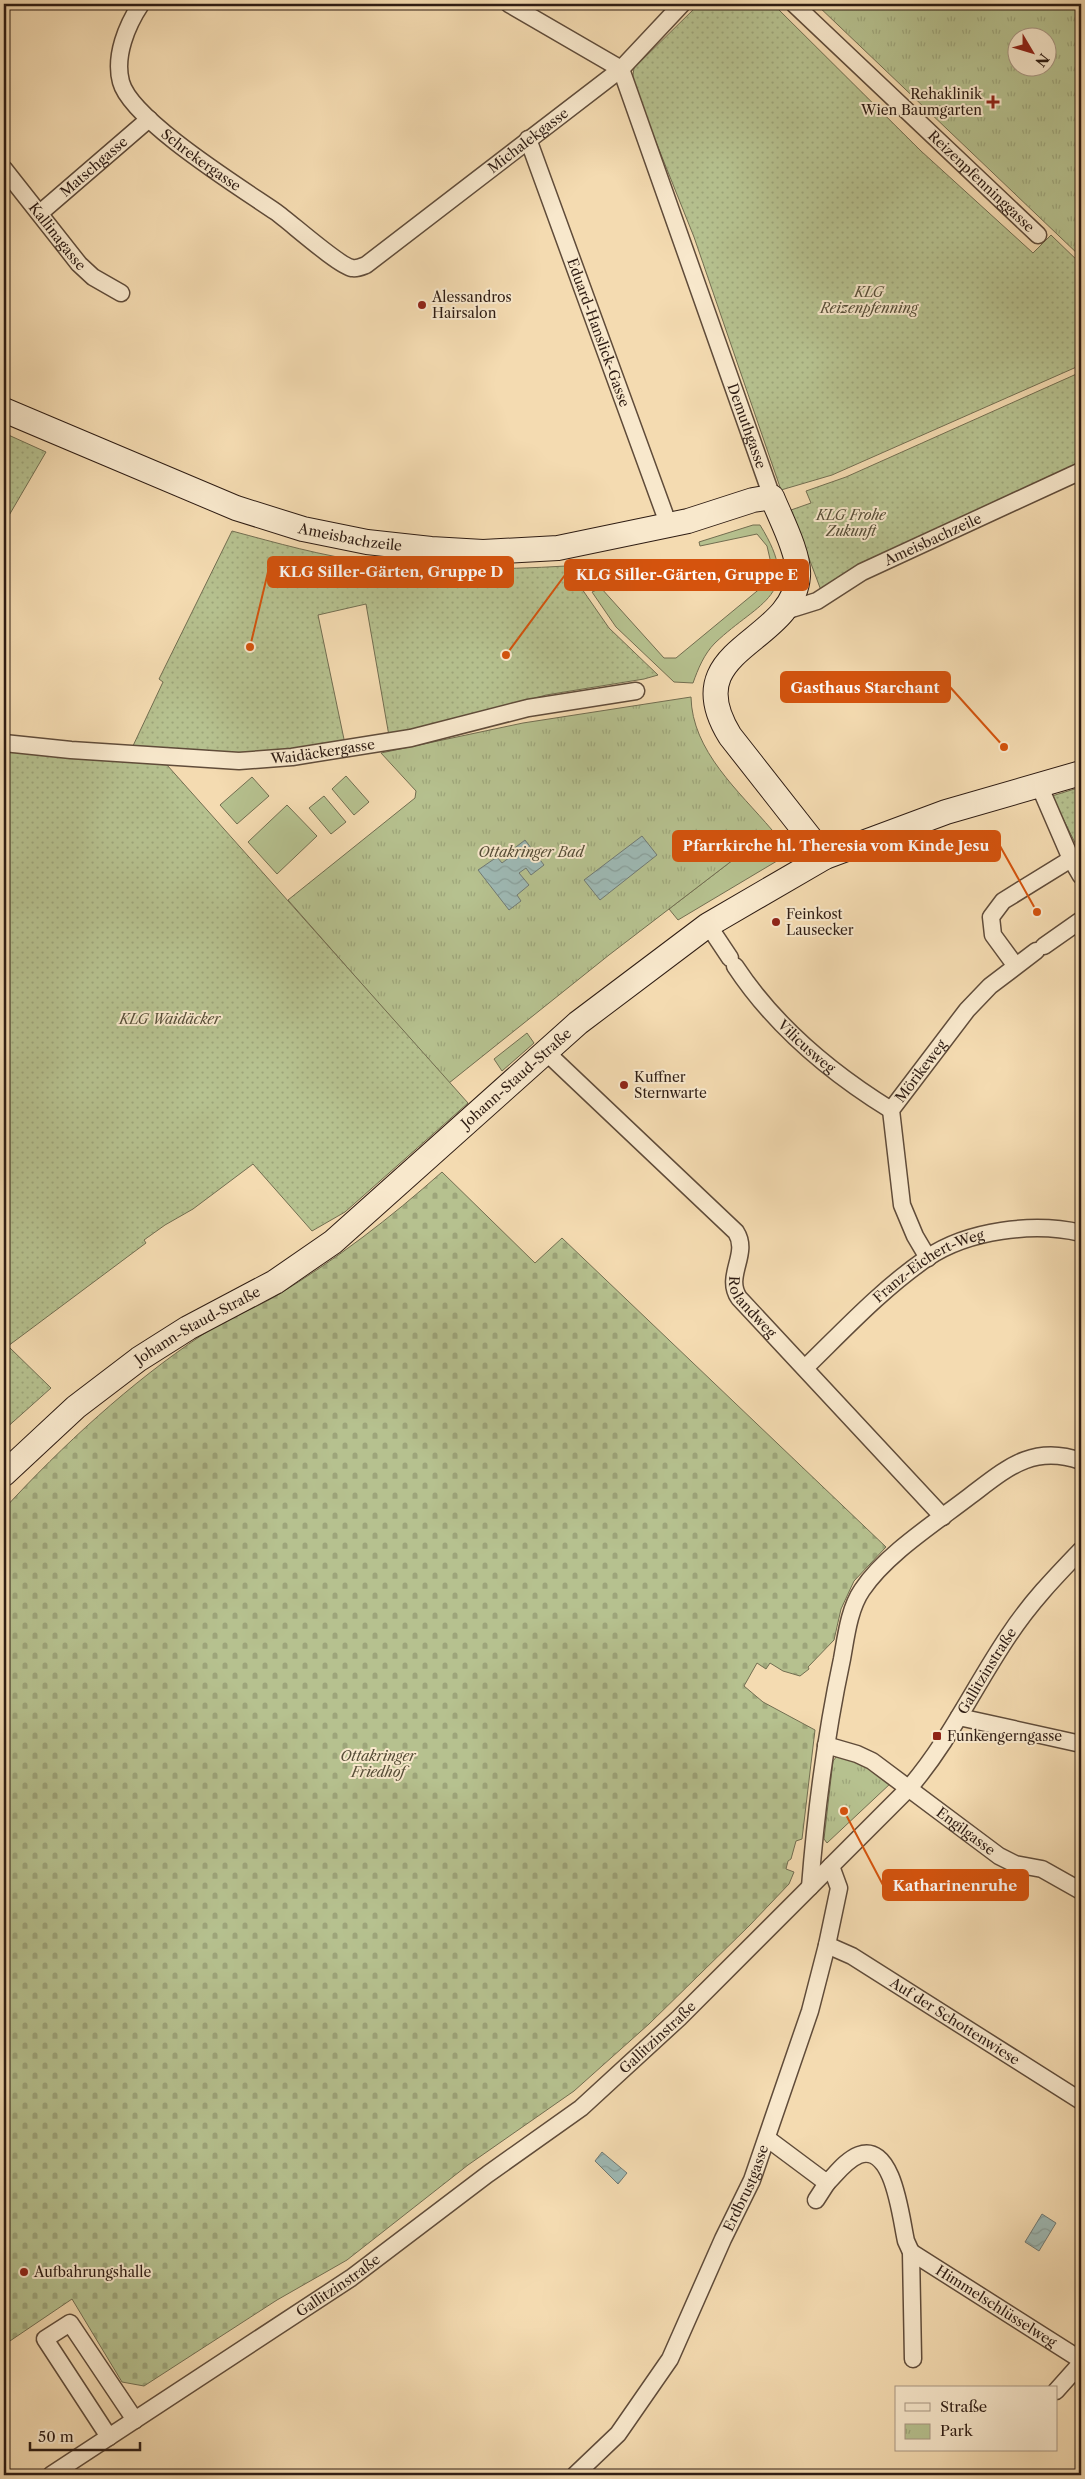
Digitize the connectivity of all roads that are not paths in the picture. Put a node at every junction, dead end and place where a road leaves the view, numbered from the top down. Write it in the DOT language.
graph roads {
  1 [pos="510,4"];
  2 [pos="682,4"];
  3 [pos="794,4"];
  4 [pos="138,5"];
  5 [pos="621,69"];
  6 [pos="149,119"];
  7 [pos="528,139"];
  8 [pos="4,169"];
  9 [pos="40,213"];
  10 [pos="1038,235"];
  11 [pos="366,265"];
  12 [pos="121,293"];
  13 [pos="4,410"];
  14 [pos="1081,471"];
  15 [pos="772,497"];
  16 [pos="669,526"];
  17 [pos="785,610"];
  18 [pos="636,691"];
  19 [pos="4,743"];
  20 [pos="1081,773"];
  21 [pos="1039,785"];
  22 [pos="825,857"];
  23 [pos="1071,860"];
  24 [pos="1081,876"];
  25 [pos="1081,920"];
  26 [pos="708,925"];
  27 [pos="1015,965"];
  28 [pos="546,1052"];
  29 [pos="891,1110"];
  30 [pos="1081,1233"];
  31 [pos="928,1258"];
  32 [pos="805,1368"];
  33 [pos="1081,1461"];
  34 [pos="4,1474"];
  35 [pos="943,1517"];
  36 [pos="1081,1550"];
  37 [pos="959,1717"];
  38 [pos="1081,1744"];
  39 [pos="826,1745"];
  40 [pos="909,1788"];
  41 [pos="831,1866"];
  42 [pos="810,1887"];
  43 [pos="1081,1891"];
  44 [pos="827,1945"];
  45 [pos="1081,2101"];
  46 [pos="768,2138"];
  47 [pos="827,2183"];
  48 [pos="816,2200"];
  49 [pos="911,2252"];
  50 [pos="913,2359"];
  51 [pos="1081,2361"];
  52 [pos="1058,2389"];
  53 [pos="135,2420"];
  54 [pos="109,2437"];
  55 [pos="51,2475"];
  56 [pos="575,2475"];
  1 -- 5 [label="street"];
  2 -- 5 [label="street, Michalekgasse"];
  3 -- 10 [label="street, Reizenpfenninggasse"];
  4 -- 6 [label="street, Schrekergasse"];
  5 -- 7 [label="street, Michalekgasse"];
  5 -- 15 [label="street, Demuthgasse"];
  6 -- 9 [label="street, Matschgasse"];
  6 -- 11 [label="street, Schrekergasse"];
  7 -- 11 [label="street, Michalekgasse"];
  7 -- 16 [label="street, Eduard-Hanslick-Gasse"];
  8 -- 9 [label="street, Kallinagasse"];
  9 -- 12 [label="street, Kallinagasse"];
  13 -- 16 [label="street, Ameisbachzeile"];
  14 -- 17 [label="street, Ameisbachzeile"];
  15 -- 16 [label="street, Ameisbachzeile"];
  15 -- 17 [label="street, Demuthgasse"];
  17 -- 22 [label="street, Demuthgasse"];
  18 -- 19 [label="street, Waidäckergasse"];
  20 -- 21 [label="street, Johann-Staud-Straße"];
  21 -- 22 [label="street, Johann-Staud-Straße"];
  21 -- 23 [label="street"];
  22 -- 26 [label="street, Johann-Staud-Straße"];
  23 -- 24 [label="street"];
  23 -- 27 [label="street"];
  25 -- 27 [label="street, Mörikeweg"];
  26 -- 28 [label="street, Johann-Staud-Straße"];
  26 -- 29 [label="street, Vilicusweg"];
  27 -- 29 [label="street, Mörikeweg"];
  28 -- 32 [label="street, Rolandweg"];
  28 -- 34 [label="street, Johann-Staud-Straße"];
  29 -- 31 [label="street, Mörikeweg"];
  30 -- 31 [label="street, Franz-Eichert-Weg"];
  31 -- 32 [label="street, Franz-Eichert-Weg"];
  32 -- 35 [label="street, Rolandweg"];
  33 -- 35 [label="street"];
  35 -- 39 [label="street"];
  36 -- 37 [label="street, Gallitzinstraße"];
  37 -- 38 [label="street"];
  37 -- 40 [label="street, Gallitzinstraße"];
  39 -- 40 [label="street, Engilgasse"];
  39 -- 42 [label="street"];
  40 -- 41 [label="street, Gallitzinstraße"];
  40 -- 43 [label="street, Engilgasse"];
  41 -- 42 [label="street, Gallitzinstraße"];
  41 -- 44 [label="street, Erdbrustgasse"];
  42 -- 53 [label="street, Gallitzinstraße"];
  44 -- 45 [label="street, Auf der Schottenwiese"];
  44 -- 46 [label="street, Erdbrustgasse"];
  46 -- 47 [label="street"];
  46 -- 56 [label="street, Erdbrustgasse"];
  47 -- 48 [label="street"];
  47 -- 49 [label="street"];
  49 -- 50 [label="street"];
  49 -- 51 [label="street, Himmelschlüsselweg"];
  51 -- 52 [label="street"];
  53 -- 54 [label="street, Gallitzinstraße"];
  53 -- 54 [label="street"];
  54 -- 55 [label="street, Gallitzinstraße"];
}
